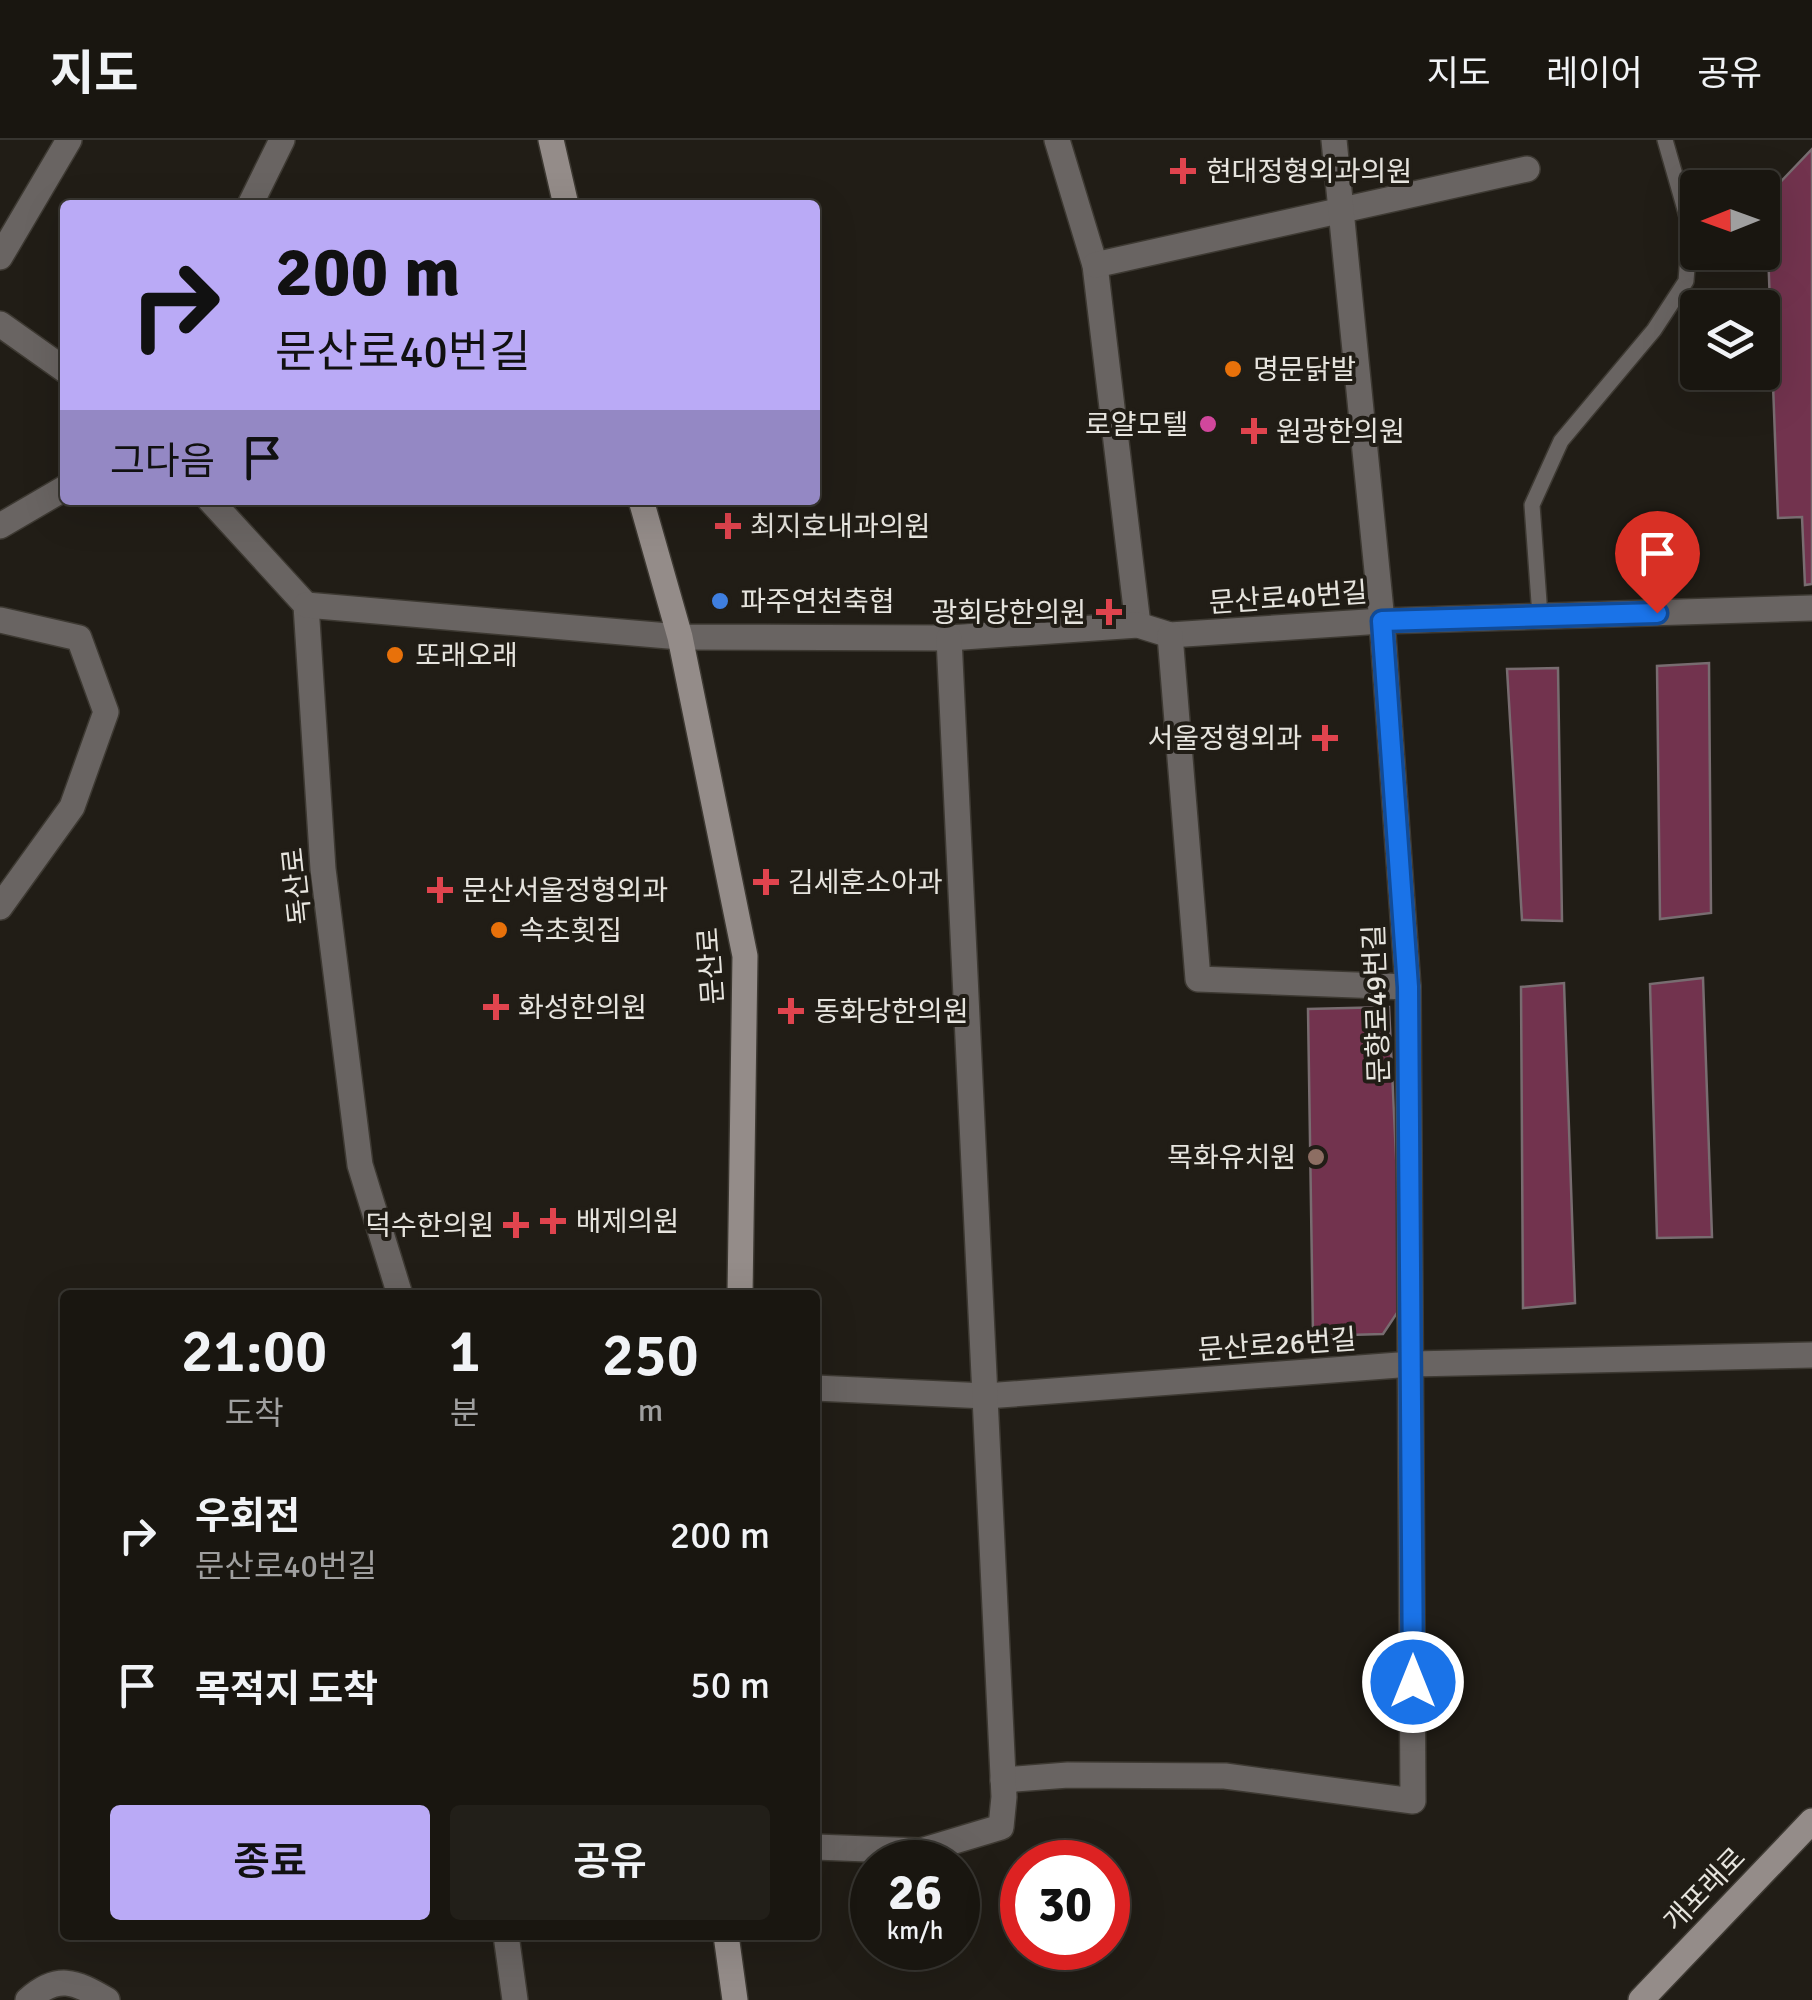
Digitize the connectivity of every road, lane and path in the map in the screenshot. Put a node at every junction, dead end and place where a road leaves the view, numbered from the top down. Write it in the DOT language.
graph roads {
  1 [pos="69,140"];
  2 [pos="282,140"];
  3 [pos="551,140"];
  4 [pos="1057,140"];
  5 [pos="1334,140"];
  6 [pos="1665,140"];
  7 [pos="1526,169"];
  8 [pos="252,200"];
  9 [pos="565,200"];
  10 [pos="1344,207"];
  11 [pos="0,256"];
  12 [pos="1095,265"];
  13 [pos="0,324"];
  14 [pos="60,366"];
  15 [pos="60,491"];
  16 [pos="215,505"];
  17 [pos="642,505"];
  18 [pos="0,526"];
  19 [pos="306,605"];
  20 [pos="1812,608"];
  21 [pos="1540,616"];
  22 [pos="0,620"];
  23 [pos="1382,621"];
  24 [pos="1138,625"];
  25 [pos="1170,635"];
  26 [pos="680,637"];
  27 [pos="949,638"];
  28 [pos="0,907"];
  29 [pos="1408,987"];
  30 [pos="398,1290"];
  31 [pos="740,1290"];
  32 [pos="1812,1355"];
  33 [pos="1412,1364"];
  34 [pos="820,1388"];
  35 [pos="986,1396"];
  36 [pos="1004,1789"];
  37 [pos="1812,1820"];
  38 [pos="820,1847"];
  39 [pos="507,1940"];
  40 [pos="727,1940"];
  41 [pos="28,2000"];
  42 [pos="107,2000"];
  43 [pos="514,2000"];
  44 [pos="735,2000"];
  45 [pos="1641,2000"];
  1 -- 11 [label="street"];
  2 -- 8 [label="street"];
  3 -- 9 [label="main road"];
  4 -- 12 [label="street"];
  5 -- 10 [label="street, 문향로49번길"];
  6 -- 21 [label="lane"];
  7 -- 10 [label="street"];
  10 -- 12 [label="street"];
  10 -- 23 [label="street, 문향로49번길"];
  12 -- 24 [label="street"];
  13 -- 14 [label="street"];
  15 -- 18 [label="street"];
  16 -- 19 [label="street"];
  17 -- 26 [label="main road, 문산로"];
  19 -- 26 [label="street"];
  19 -- 30 [label="street, 독산로"];
  20 -- 21 [label="street, 문산로40번길"];
  21 -- 23 [label="street, 문산로40번길"];
  22 -- 28 [label="street"];
  23 -- 25 [label="street, 문산로40번길"];
  23 -- 29 [label="street, 문향로49번길"];
  24 -- 25 [label="street, 문산로40번길"];
  24 -- 27 [label="street, 문산로40번길"];
  25 -- 29 [label="street"];
  26 -- 27 [label="street, 문산로40번길"];
  26 -- 31 [label="main road, 문산로"];
  27 -- 35 [label="street"];
  29 -- 33 [label="street, 문향로49번길"];
  32 -- 33 [label="street, 문산로26번길"];
  33 -- 35 [label="street, 문산로26번길"];
  33 -- 36 [label="street, 문향로49번길"];
  34 -- 35 [label="street, 문산로26번길"];
  35 -- 36 [label="street"];
  36 -- 38 [label="street"];
  37 -- 45 [label="main road, 개포래로"];
  39 -- 43 [label="street"];
  40 -- 44 [label="main road"];
  41 -- 42 [label="street"];
}
